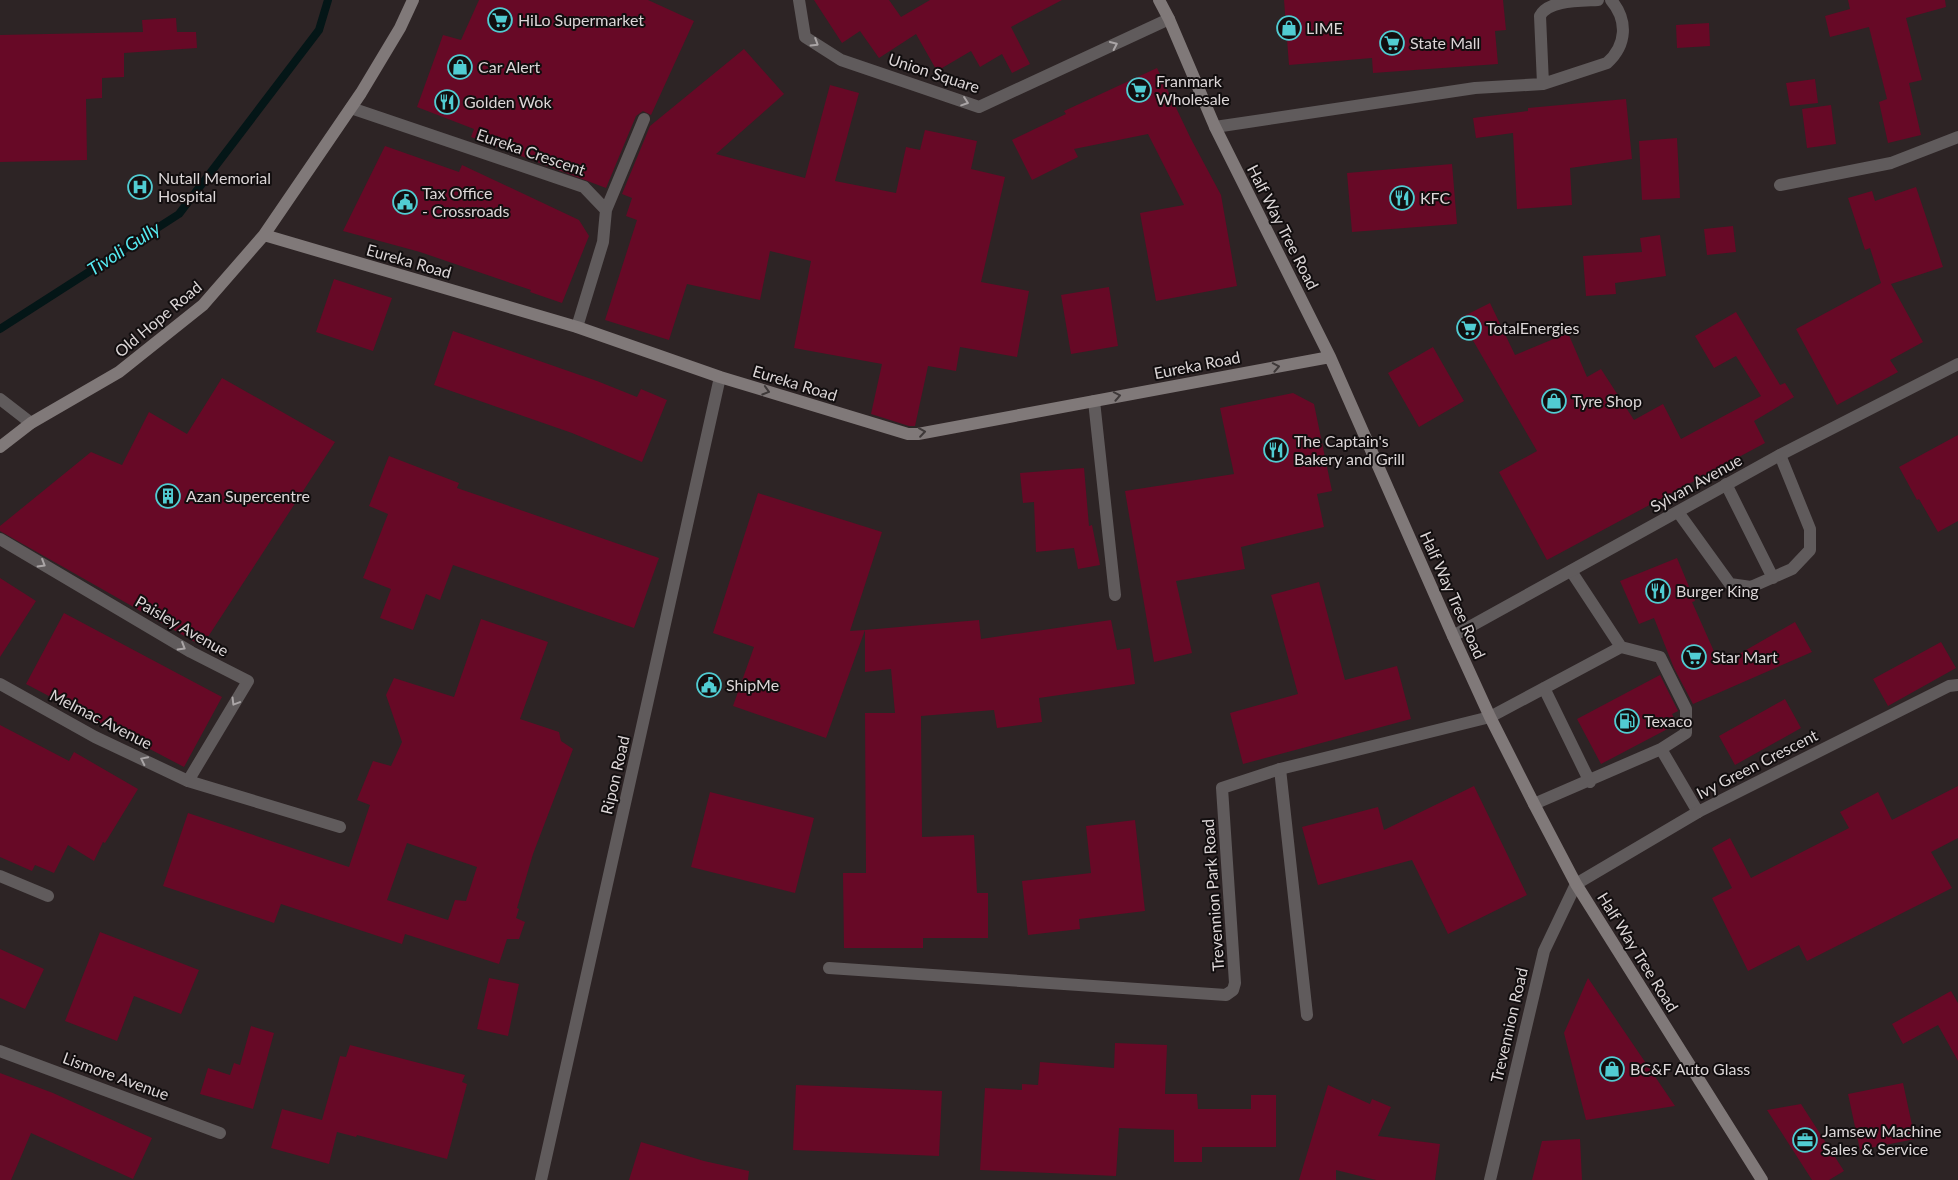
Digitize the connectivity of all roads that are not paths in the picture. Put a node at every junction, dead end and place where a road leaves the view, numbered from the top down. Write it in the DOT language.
graph roads {
  1 [pos="413,0"];
  2 [pos="799,0"];
  3 [pos="1159,0"];
  4 [pos="1598,0"];
  5 [pos="1611,0"];
  6 [pos="1169,19"];
  7 [pos="1544,84"];
  8 [pos="350,108"];
  9 [pos="644,119"];
  10 [pos="1215,127"];
  11 [pos="1958,137"];
  12 [pos="1780,185"];
  13 [pos="606,210"];
  14 [pos="264,235"];
  15 [pos="577,327"];
  16 [pos="1330,357"];
  17 [pos="1958,364"];
  18 [pos="720,377"];
  19 [pos="0,399"];
  20 [pos="1094,401"];
  21 [pos="31,423"];
  22 [pos="0,447"];
  23 [pos="1780,455"];
  24 [pos="1726,484"];
  25 [pos="1678,512"];
  26 [pos="0,539"];
  27 [pos="1571,571"];
  28 [pos="1773,578"];
  29 [pos="1115,595"];
  30 [pos="1453,636"];
  31 [pos="1621,647"];
  32 [pos="0,684"];
  33 [pos="1958,685"];
  34 [pos="1544,688"];
  35 [pos="1490,717"];
  36 [pos="1662,749"];
  37 [pos="1280,769"];
  38 [pos="188,781"];
  39 [pos="1590,782"];
  40 [pos="1534,804"];
  41 [pos="1698,812"];
  42 [pos="340,827"];
  43 [pos="0,876"];
  44 [pos="1576,884"];
  45 [pos="48,896"];
  46 [pos="829,968"];
  47 [pos="1307,1015"];
  48 [pos="0,1050"];
  49 [pos="220,1133"];
  50 [pos="541,1180"];
  51 [pos="1490,1180"];
  52 [pos="1762,1180"];
  1 -- 8 [label="main road, Old Hope Road"];
  2 -- 6 [label="street, Union Square, one-way"];
  3 -- 6 [label="main road, Half Way Tree Road"];
  4 -- 7 [label="street"];
  5 -- 7 [label="street"];
  6 -- 10 [label="main road, Half Way Tree Road"];
  7 -- 10 [label="street"];
  8 -- 13 [label="street, Eureka Crescent"];
  8 -- 14 [label="main road, Old Hope Road"];
  9 -- 13 [label="street"];
  10 -- 16 [label="main road, Half Way Tree Road"];
  11 -- 12 [label="street"];
  13 -- 15 [label="street"];
  14 -- 15 [label="main road, Eureka Road"];
  14 -- 21 [label="main road, Old Hope Road"];
  15 -- 18 [label="main road, Eureka Road"];
  20 -- 16 [label="main road, Eureka Road, one-way"];
  16 -- 30 [label="main road, Half Way Tree Road"];
  17 -- 23 [label="street, Sylvan Avenue"];
  18 -- 20 [label="main road, Eureka Road, one-way"];
  18 -- 50 [label="street, Ripon Road"];
  19 -- 21 [label="street"];
  20 -- 29 [label="street"];
  21 -- 22 [label="main road, Old Hope Road"];
  23 -- 24 [label="street, Sylvan Avenue"];
  23 -- 28 [label="street"];
  24 -- 25 [label="street, Sylvan Avenue"];
  24 -- 28 [label="street"];
  25 -- 27 [label="street, Sylvan Avenue"];
  25 -- 28 [label="street"];
  26 -- 38 [label="street, Paisley Avenue, one-way"];
  27 -- 30 [label="street, Sylvan Avenue"];
  27 -- 31 [label="street"];
  30 -- 35 [label="main road, Half Way Tree Road"];
  31 -- 34 [label="street, Trevennion Park Road"];
  31 -- 36 [label="street"];
  38 -- 32 [label="street, Melmac Avenue, one-way"];
  33 -- 41 [label="street, Ivy Green Crescent"];
  34 -- 35 [label="street, Trevennion Park Road"];
  34 -- 39 [label="street"];
  35 -- 37 [label="street, Trevennion Park Road"];
  35 -- 40 [label="main road, Half Way Tree Road"];
  36 -- 39 [label="street"];
  36 -- 41 [label="street"];
  37 -- 46 [label="street, Trevennion Park Road"];
  37 -- 47 [label="street"];
  38 -- 42 [label="street, Melmac Avenue"];
  39 -- 40 [label="street"];
  40 -- 44 [label="main road, Half Way Tree Road"];
  41 -- 44 [label="street, Ivy Green Crescent"];
  43 -- 45 [label="street"];
  44 -- 51 [label="street, Trevennion Road"];
  44 -- 52 [label="main road, Half Way Tree Road"];
  48 -- 49 [label="street, Lismore Avenue"];
}
